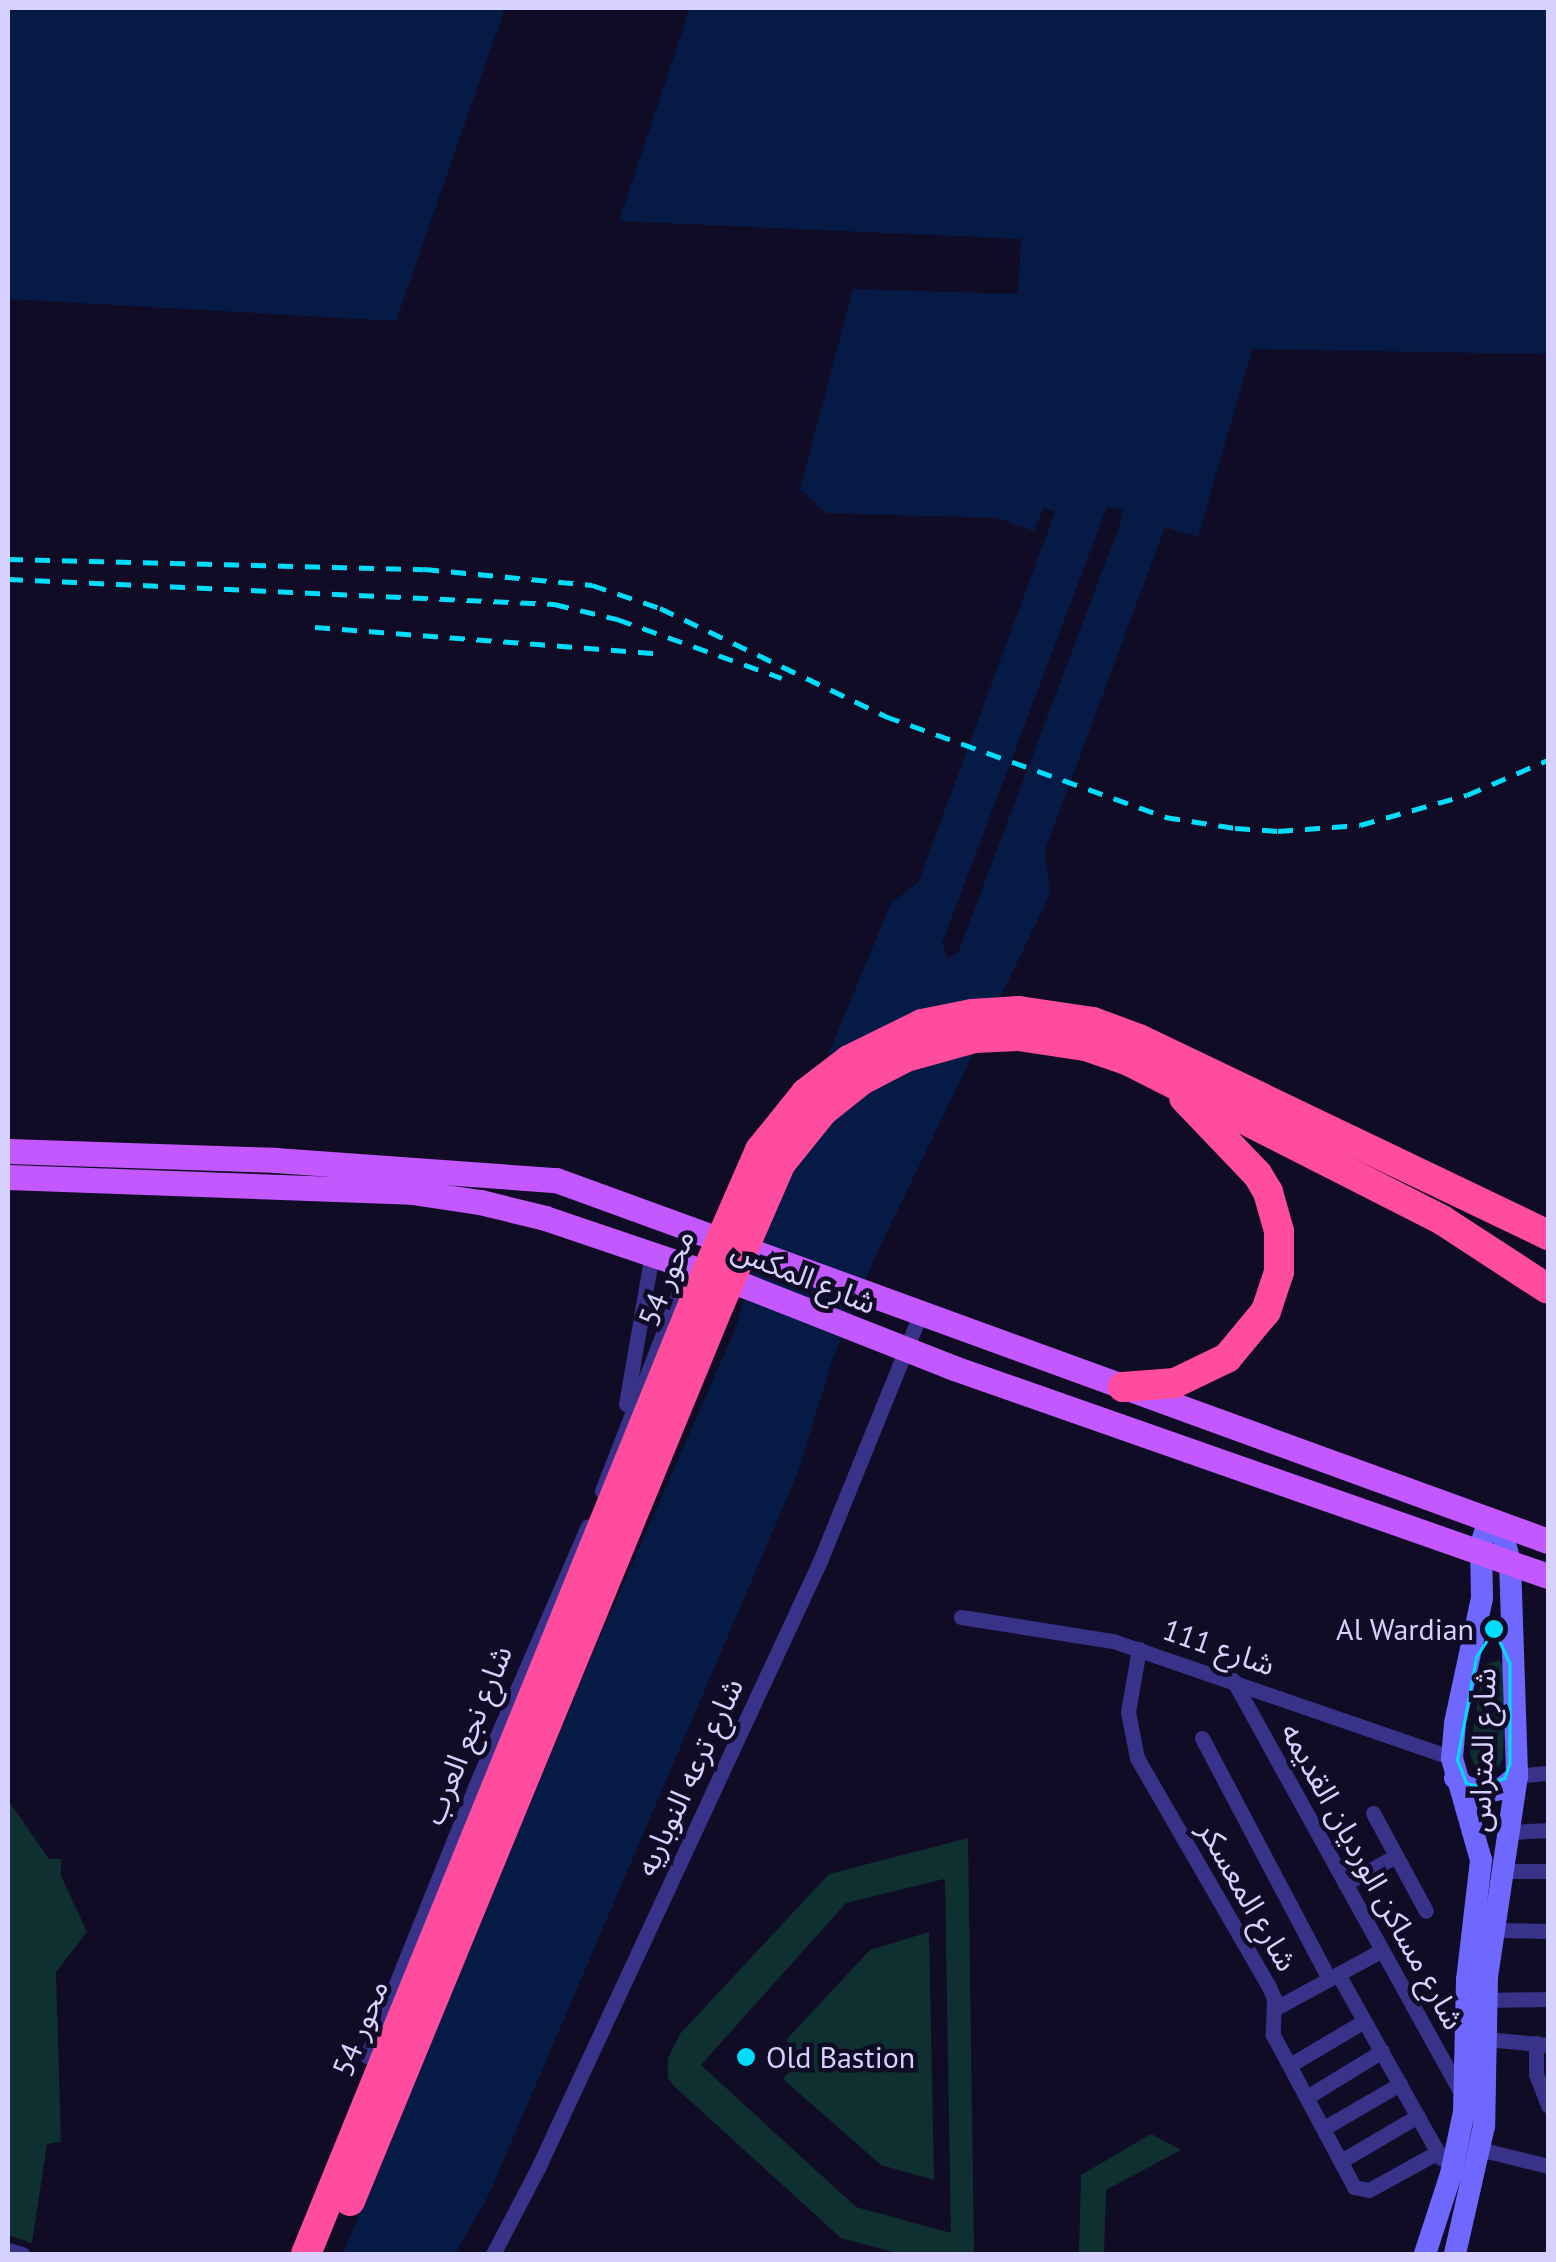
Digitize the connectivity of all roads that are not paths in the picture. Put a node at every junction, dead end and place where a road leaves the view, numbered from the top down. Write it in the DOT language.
graph roads {
  1 [pos="1089,1034"];
  2 [pos="1164,1078"];
  3 [pos="8,1151"];
  4 [pos="196,1158"];
  5 [pos="8,1176"];
  6 [pos="196,1186"];
  7 [pos="1548,1235"];
  8 [pos="652,1254"];
  9 [pos="713,1287"];
  10 [pos="1548,1289"];
  11 [pos="920,1315"];
  12 [pos="906,1350"];
  13 [pos="1123,1387"];
  14 [pos="620,1437"];
  15 [pos="1304,1453"];
  16 [pos="1292,1489"];
  17 [pos="1489,1518"];
  18 [pos="1548,1540"];
  19 [pos="1481,1554"];
  20 [pos="1510,1562"];
  21 [pos="1548,1576"];
  22 [pos="961,1618"];
  23 [pos="1139,1649"];
  24 [pos="1233,1680"];
  25 [pos="1202,1738"];
  26 [pos="1454,1768"];
  27 [pos="1548,1774"];
  28 [pos="1517,1776"];
  29 [pos="1372,1813"];
  30 [pos="1548,1830"];
  31 [pos="1512,1832"];
  32 [pos="1396,1856"];
  33 [pos="1506,1872"];
  34 [pos="1548,1872"];
  35 [pos="1345,1884"];
  36 [pos="1426,1911"];
  37 [pos="1494,1930"];
  38 [pos="1548,1932"];
  39 [pos="1382,1950"];
  40 [pos="1334,1976"];
  41 [pos="1548,1999"];
  42 [pos="1485,2000"];
  43 [pos="1274,2009"];
  44 [pos="1364,2020"];
  45 [pos="1486,2039"];
  46 [pos="1542,2044"];
  47 [pos="1382,2051"];
  48 [pos="367,2056"];
  49 [pos="1290,2065"];
  50 [pos="1400,2084"];
  51 [pos="1307,2097"];
  52 [pos="1465,2099"];
  53 [pos="1548,2106"];
  54 [pos="1418,2116"];
  55 [pos="1324,2128"];
  56 [pos="1479,2149"];
  57 [pos="1438,2152"];
  58 [pos="1341,2162"];
  59 [pos="1548,2166"];
  60 [pos="1451,2174"];
  61 [pos="8,2250"];
  62 [pos="1427,2250"];
  63 [pos="1455,2252"];
  64 [pos="22,2254"];
  65 [pos="306,2254"];
  66 [pos="328,2254"];
  67 [pos="493,2254"];
  1 -- 2 [label="highway, محور 54"];
  1 -- 7 [label="highway, محور 54"];
  1 -- 9 [label="highway, محور 54, bridge"];
  2 -- 10 [label="highway, محور 54"];
  2 -- 13 [label="highway"];
  3 -- 4 [label="main road, شارع المكس"];
  4 -- 6 [label="main road"];
  4 -- 11 [label="main road, شارع المكس"];
  5 -- 6 [label="main road, شارع المكس"];
  6 -- 8 [label="main road, شارع المكس"];
  8 -- 9 [label="main road, شارع المكس"];
  8 -- 14 [label="street, شارع نجع العرب"];
  9 -- 12 [label="main road, شارع المكس"];
  9 -- 14 [label="street, شارع نجع العرب"];
  9 -- 65 [label="highway, محور 54"];
  9 -- 66 [label="highway, محور 54"];
  11 -- 12 [label="street, شارع ترعه النوباريه"];
  11 -- 13 [label="main road, شارع المكس"];
  12 -- 16 [label="main road, شارع المكس"];
  12 -- 67 [label="street, شارع ترعه النوباريه"];
  13 -- 15 [label="main road, شارع المكس"];
  14 -- 48 [label="street, شارع نجع العرب"];
  15 -- 16 [label="main road"];
  15 -- 17 [label="main road, شارع المكس"];
  16 -- 19 [label="main road, شارع المكس"];
  17 -- 18 [label="main road, شارع المكس"];
  17 -- 19 [label="street, شارع المتراس"];
  17 -- 20 [label="street, شارع المتراس"];
  19 -- 20 [label="main road, شارع المكس"];
  19 -- 26 [label="street, شارع المتراس"];
  20 -- 21 [label="main road, شارع المكس"];
  20 -- 28 [label="street, شارع المتراس"];
  22 -- 23 [label="street, شارع 111"];
  23 -- 24 [label="street, شارع 111"];
  23 -- 43 [label="street, شارع المعسكر"];
  24 -- 26 [label="street, شارع 111"];
  24 -- 35 [label="street, شارع مساكن الورديان القديمه"];
  25 -- 40 [label="street"];
  26 -- 28 [label="street"];
  26 -- 52 [label="street, شارع المتراس"];
  27 -- 28 [label="street"];
  28 -- 31 [label="street, شارع المتراس"];
  29 -- 32 [label="street"];
  30 -- 31 [label="street"];
  31 -- 33 [label="street, شارع المتراس"];
  32 -- 35 [label="street"];
  32 -- 36 [label="street"];
  33 -- 34 [label="street"];
  33 -- 37 [label="street, شارع المتراس"];
  35 -- 39 [label="street, شارع مساكن الورديان القديمه"];
  37 -- 38 [label="street"];
  37 -- 42 [label="street, شارع المتراس"];
  39 -- 40 [label="street"];
  39 -- 52 [label="street, شارع مساكن الورديان القديمه"];
  40 -- 43 [label="street"];
  40 -- 44 [label="street"];
  41 -- 42 [label="street"];
  42 -- 45 [label="street, شارع المتراس"];
  43 -- 49 [label="street, شارع المعسكر"];
  44 -- 47 [label="street"];
  44 -- 49 [label="street"];
  45 -- 46 [label="street"];
  45 -- 56 [label="street, شارع المتراس"];
  46 -- 53 [label="street"];
  47 -- 50 [label="street"];
  47 -- 51 [label="street"];
  49 -- 51 [label="street, شارع المعسكر"];
  50 -- 54 [label="street"];
  50 -- 55 [label="street"];
  51 -- 55 [label="street, شارع المعسكر"];
  52 -- 60 [label="street, شارع المتراس"];
  54 -- 57 [label="street"];
  54 -- 58 [label="street"];
  55 -- 58 [label="street, شارع المعسكر"];
  56 -- 59 [label="street"];
  56 -- 63 [label="street, شارع المتراس"];
  57 -- 58 [label="street, شارع المعسكر"];
  57 -- 60 [label="street"];
  60 -- 62 [label="street, شارع المتراس"];
  61 -- 64 [label="street"];
  62 -- 63 [label="street"];
}
